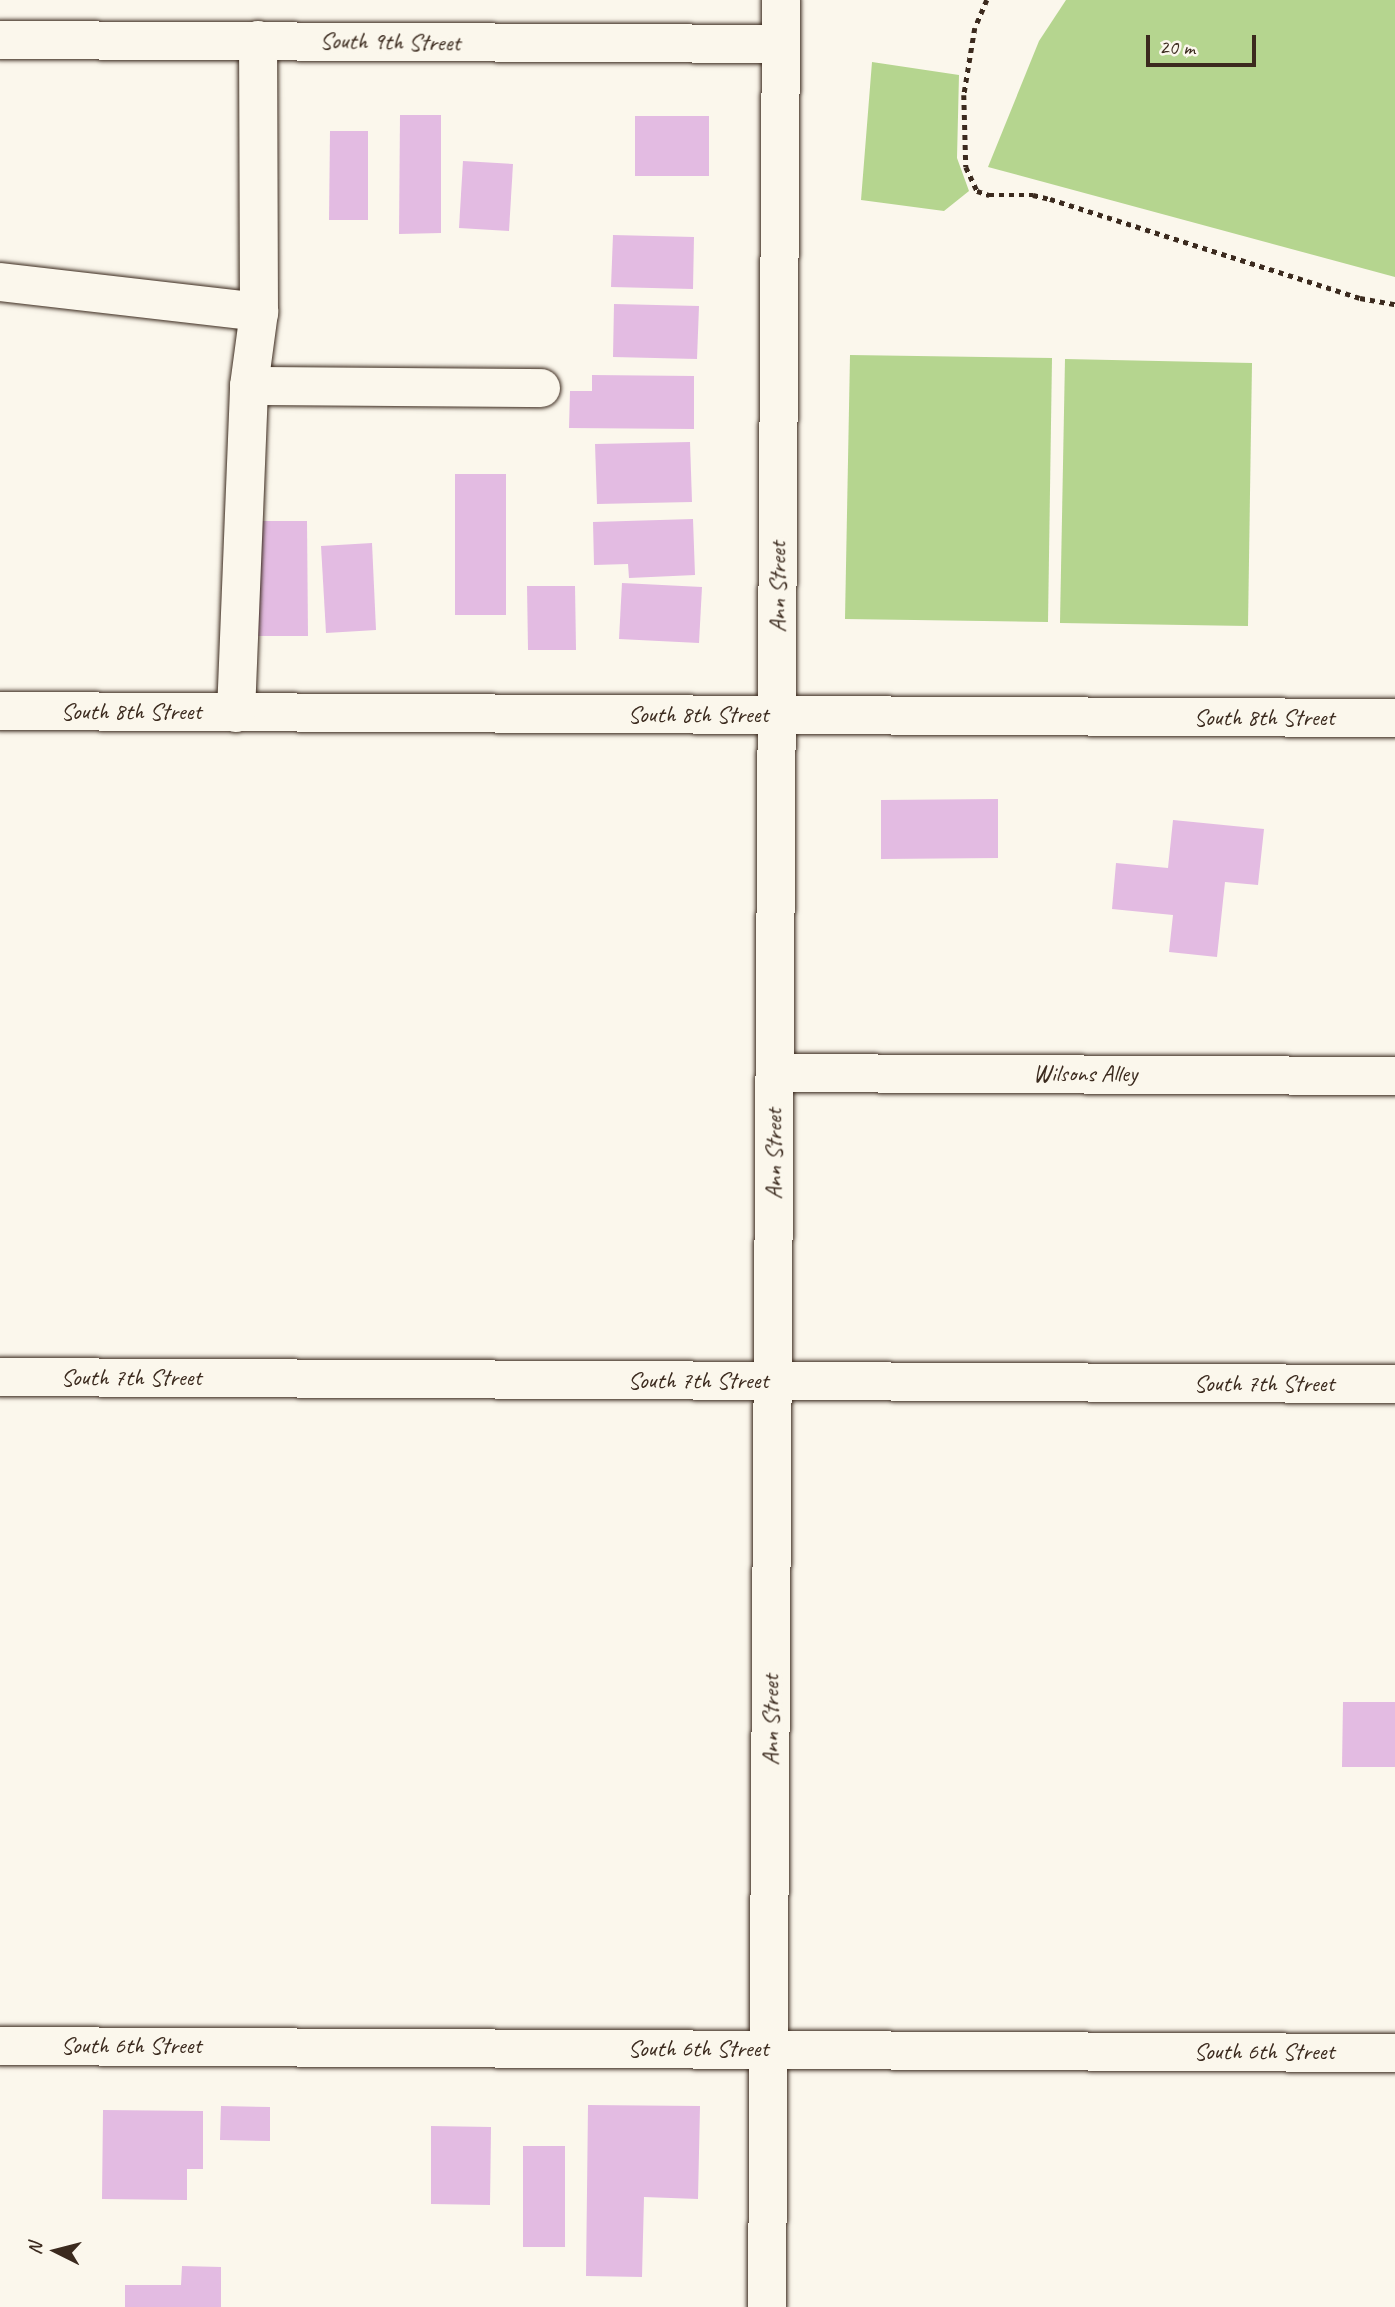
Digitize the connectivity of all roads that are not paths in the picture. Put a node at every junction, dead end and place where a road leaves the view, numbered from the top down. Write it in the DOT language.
graph roads {
  1 [pos="781,0"];
  2 [pos="0,40"];
  3 [pos="258,40"];
  4 [pos="781,44"];
  5 [pos="0,282"];
  6 [pos="259,312"];
  7 [pos="249,386"];
  8 [pos="541,388"];
  9 [pos="0,711"];
  10 [pos="236,712"];
  11 [pos="777,715"];
  12 [pos="1395,719"];
  13 [pos="775,1073"];
  14 [pos="1395,1076"];
  15 [pos="0,1377"];
  16 [pos="773,1381"];
  17 [pos="1395,1384"];
  18 [pos="0,2046"];
  19 [pos="769,2050"];
  20 [pos="1395,2053"];
  21 [pos="767,2307"];
  1 -- 4 [label="street, Ann Street"];
  2 -- 3 [label="street, South 9th Street"];
  3 -- 4 [label="street, South 9th Street"];
  3 -- 6 [label="street"];
  4 -- 11 [label="street, Ann Street"];
  5 -- 6 [label="street"];
  6 -- 7 [label="street"];
  7 -- 8 [label="street"];
  7 -- 10 [label="street"];
  9 -- 10 [label="street, South 8th Street"];
  10 -- 11 [label="street, South 8th Street"];
  11 -- 12 [label="street, South 8th Street"];
  11 -- 13 [label="street, Ann Street"];
  13 -- 14 [label="street, Wilsons Alley"];
  13 -- 16 [label="street, Ann Street"];
  15 -- 16 [label="street, South 7th Street"];
  16 -- 17 [label="street, South 7th Street"];
  16 -- 19 [label="street, Ann Street"];
  18 -- 19 [label="street, South 6th Street"];
  19 -- 20 [label="street, South 6th Street"];
  19 -- 21 [label="street, Ann Street"];
}
